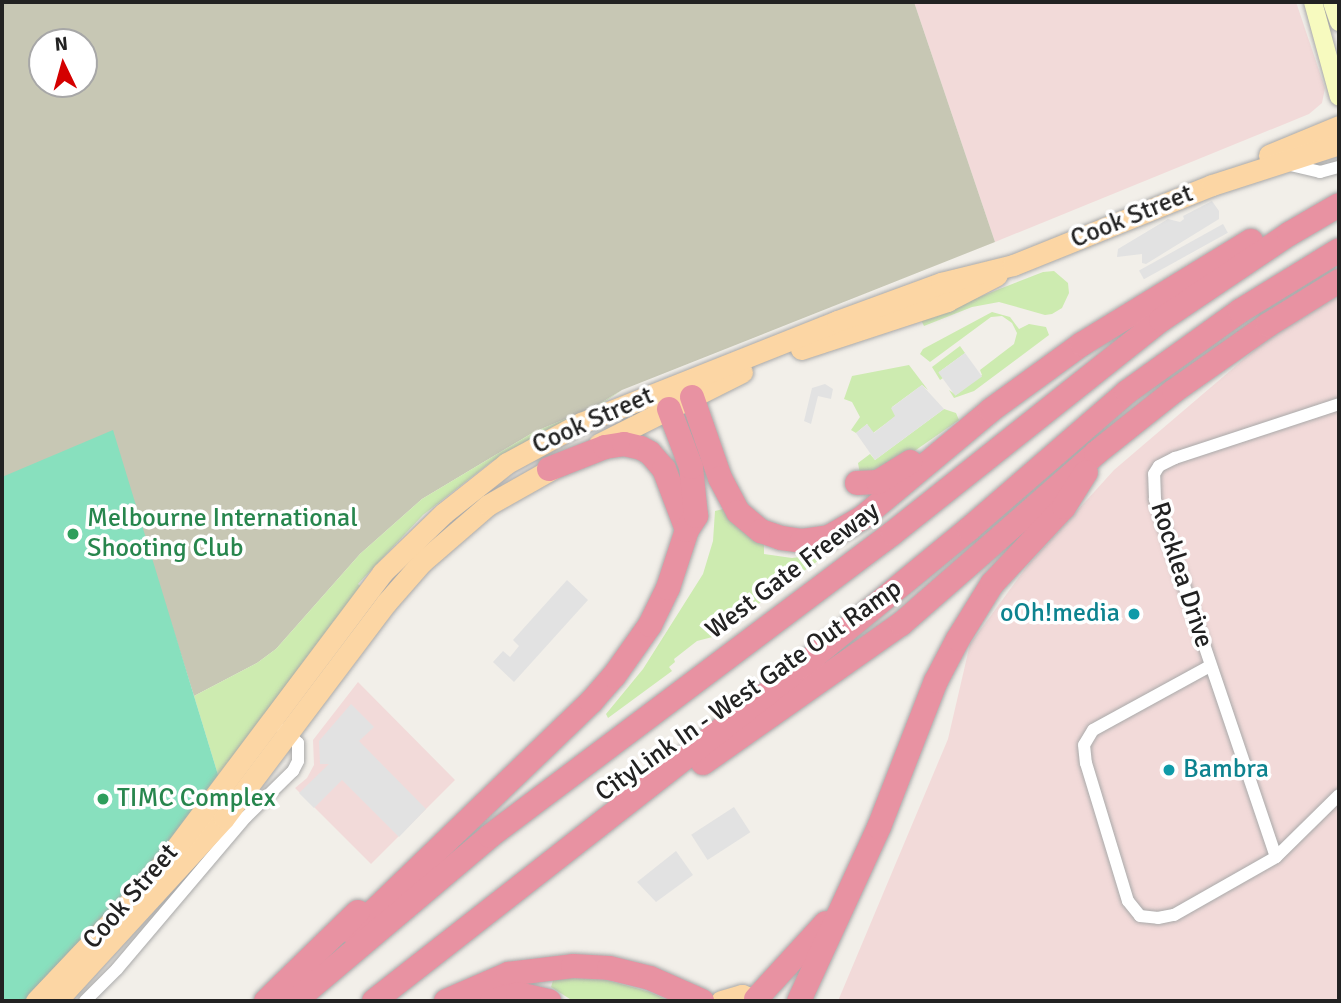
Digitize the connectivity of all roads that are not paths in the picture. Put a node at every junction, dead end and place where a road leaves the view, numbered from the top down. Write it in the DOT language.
graph roads {
  1 [pos="1313,2"];
  2 [pos="1337,75"];
  3 [pos="1339,97"];
  4 [pos="1339,108"];
  5 [pos="1336,133"];
  6 [pos="1282,164"];
  7 [pos="1339,167"];
  8 [pos="1212,185"];
  9 [pos="1339,204"];
  10 [pos="1339,250"];
  11 [pos="1339,281"];
  12 [pos="689,389"];
  13 [pos="665,400"];
  14 [pos="1339,404"];
  15 [pos="991,410"];
  16 [pos="1097,453"];
  17 [pos="549,470"];
  18 [pos="857,483"];
  19 [pos="687,530"];
  20 [pos="1210,666"];
  21 [pos="270,720"];
  22 [pos="289,734"];
  23 [pos="524,764"];
  24 [pos="1339,795"];
  25 [pos="1276,857"];
  26 [pos="556,860"];
  27 [pos="853,881"];
  28 [pos="151,901"];
  29 [pos="152,927"];
  30 [pos="716,1000"];
  31 [pos="756,1000"];
  32 [pos="36,1001"];
  33 [pos="57,1001"];
  34 [pos="85,1001"];
  35 [pos="266,1001"];
  36 [pos="287,1001"];
  37 [pos="295,1001"];
  38 [pos="374,1001"];
  39 [pos="446,1001"];
  40 [pos="492,1001"];
  41 [pos="549,1001"];
  42 [pos="799,1001"];
  1 -- 2 [label="street"];
  2 -- 3 [label="street"];
  4 -- 5 [label="street"];
  5 -- 6 [label="main road, Cook Street"];
  5 -- 8 [label="main road, Cook Street"];
  6 -- 7 [label="street, Cook Street"];
  6 -- 8 [label="main road, Cook Street"];
  8 -- 12 [label="main road, Cook Street"];
  9 -- 15 [label="highway"];
  9 -- 37 [label="highway, West Gate Freeway"];
  10 -- 26 [label="highway"];
  11 -- 16 [label="highway, CityLink In - West Gate Out Ramp"];
  12 -- 13 [label="main road, Cook Street"];
  12 -- 15 [label="highway"];
  13 -- 17 [label="main road, Cook Street"];
  13 -- 19 [label="highway"];
  13 -- 21 [label="main road, Cook Street"];
  14 -- 20 [label="street, Rocklea Drive"];
  15 -- 18 [label="highway"];
  16 -- 26 [label="highway, CityLink In - West Gate Out Ramp"];
  16 -- 27 [label="highway"];
  17 -- 19 [label="highway"];
  17 -- 22 [label="main road, Cook Street"];
  19 -- 23 [label="highway"];
  20 -- 25 [label="street, Rocklea Drive"];
  20 -- 25 [label="street, Rocklea Drive"];
  21 -- 22 [label="street"];
  21 -- 32 [label="main road, Cook Street"];
  22 -- 28 [label="main road, Cook Street"];
  22 -- 29 [label="street, Cook Street"];
  23 -- 35 [label="highway"];
  23 -- 36 [label="highway"];
  24 -- 25 [label="street, Rocklea Drive"];
  26 -- 38 [label="highway"];
  27 -- 31 [label="highway"];
  27 -- 42 [label="highway"];
  28 -- 29 [label="street, Cook Street"];
  28 -- 33 [label="main road, Cook Street"];
  29 -- 34 [label="street, Cook Street"];
  30 -- 31 [label="main road"];
  30 -- 39 [label="highway"];
  40 -- 41 [label="highway"];
}
